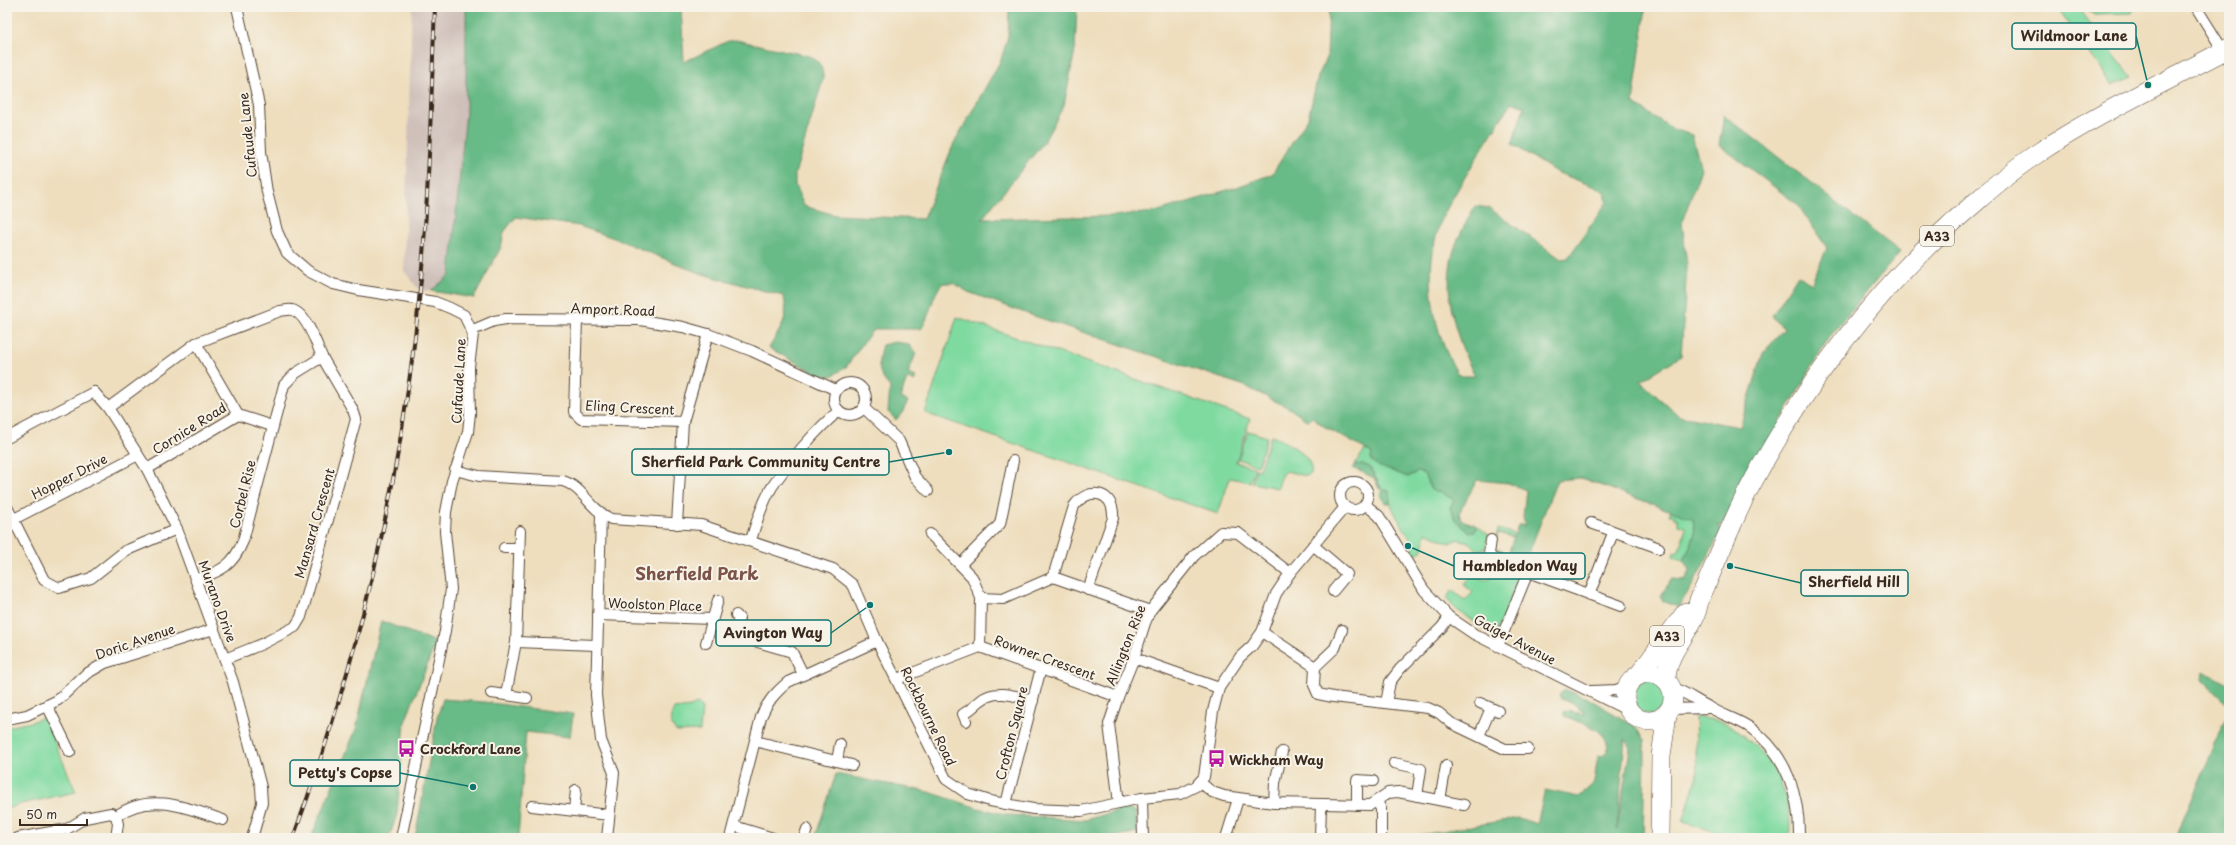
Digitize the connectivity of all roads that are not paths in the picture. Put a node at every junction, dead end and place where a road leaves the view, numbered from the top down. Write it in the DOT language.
graph roads {
  1 [pos="237,7"];
  2 [pos="2196,7"];
  3 [pos="2227,53"];
  4 [pos="577,320"];
  5 [pos="473,330"];
  6 [pos="708,334"];
  7 [pos="196,343"];
  8 [pos="322,357"];
  9 [pos="836,390"];
  10 [pos="108,408"];
  11 [pos="864,408"];
  12 [pos="839,411"];
  13 [pos="238,415"];
  14 [pos="683,422"];
  15 [pos="272,426"];
  16 [pos="7,438"];
  17 [pos="138,455"];
  18 [pos="1012,461"];
  19 [pos="147,469"];
  20 [pos="455,470"];
  21 [pos="928,491"];
  22 [pos="1365,504"];
  23 [pos="1345,507"];
  24 [pos="7,508"];
  25 [pos="600,514"];
  26 [pos="12,520"];
  27 [pos="1591,523"];
  28 [pos="677,524"];
  29 [pos="177,529"];
  30 [pos="520,531"];
  31 [pos="1613,532"];
  32 [pos="930,534"];
  33 [pos="751,540"];
  34 [pos="1491,540"];
  35 [pos="1313,545"];
  36 [pos="504,548"];
  37 [pos="519,548"];
  38 [pos="1659,548"];
  39 [pos="961,564"];
  40 [pos="1528,572"];
  41 [pos="1290,573"];
  42 [pos="1053,578"];
  43 [pos="196,580"];
  44 [pos="1088,590"];
  45 [pos="1333,591"];
  46 [pos="1589,595"];
  47 [pos="981,598"];
  48 [pos="718,600"];
  49 [pos="1699,600"];
  50 [pos="1621,606"];
  51 [pos="1150,611"];
  52 [pos="598,615"];
  53 [pos="736,615"];
  54 [pos="1449,617"];
  55 [pos="712,619"];
  56 [pos="214,629"];
  57 [pos="1342,630"];
  58 [pos="1262,632"];
  59 [pos="877,640"];
  60 [pos="516,642"];
  61 [pos="706,643"];
  62 [pos="596,645"];
  63 [pos="1498,646"];
  64 [pos="980,647"];
  65 [pos="1134,658"];
  66 [pos="225,659"];
  67 [pos="1315,667"];
  68 [pos="1041,668"];
  69 [pos="803,674"];
  70 [pos="897,679"];
  71 [pos="1632,681"];
  72 [pos="1668,683"];
  73 [pos="1219,688"];
  74 [pos="1589,690"];
  75 [pos="491,693"];
  76 [pos="506,695"];
  77 [pos="1118,697"];
  78 [pos="527,698"];
  79 [pos="1033,701"];
  80 [pos="1386,703"];
  81 [pos="1480,703"];
  82 [pos="48,705"];
  83 [pos="1710,708"];
  84 [pos="1668,712"];
  85 [pos="1636,716"];
  86 [pos="7,717"];
  87 [pos="966,721"];
  88 [pos="1478,736"];
  89 [pos="755,741"];
  90 [pos="840,744"];
  91 [pos="1528,749"];
  92 [pos="70,752"];
  93 [pos="1282,752"];
  94 [pos="1661,756"];
  95 [pos="837,761"];
  96 [pos="1394,763"];
  97 [pos="852,765"];
  98 [pos="1446,766"];
  99 [pos="1373,781"];
  100 [pos="1200,782"];
  101 [pos="576,790"];
  102 [pos="1417,796"];
  103 [pos="1142,798"];
  104 [pos="1238,799"];
  105 [pos="1440,800"];
  106 [pos="1377,801"];
  107 [pos="1119,803"];
  108 [pos="1274,803"];
  109 [pos="1006,804"];
  110 [pos="1321,804"];
  111 [pos="1357,805"];
  112 [pos="1464,805"];
  113 [pos="532,806"];
  114 [pos="574,810"];
  115 [pos="609,815"];
  116 [pos="116,816"];
  117 [pos="223,820"];
  118 [pos="734,826"];
  119 [pos="18,838"];
  120 [pos="116,838"];
  121 [pos="252,838"];
  122 [pos="401,838"];
  123 [pos="607,838"];
  124 [pos="730,838"];
  125 [pos="773,838"];
  126 [pos="1142,838"];
  127 [pos="1226,838"];
  128 [pos="1320,838"];
  129 [pos="1381,838"];
  130 [pos="1660,838"];
  131 [pos="1799,838"];
  1 -- 5 [label="street, Cufaude Lane"];
  2 -- 3 [label="street"];
  3 -- 49 [label="highway, A33"];
  4 -- 5 [label="street, Amport Road"];
  4 -- 6 [label="street, Amport Road"];
  4 -- 14 [label="street, Eling Crescent"];
  5 -- 20 [label="street, Cufaude Lane"];
  6 -- 9 [label="street, Amport Road"];
  6 -- 14 [label="street"];
  7 -- 8 [label="street, Mansard Crescent"];
  7 -- 10 [label="street, Mansard Crescent"];
  7 -- 13 [label="street, Cornice Road"];
  8 -- 15 [label="street"];
  8 -- 66 [label="street, Mansard Crescent"];
  9 -- 11 [label="street"];
  9 -- 12 [label="street"];
  10 -- 16 [label="street, Murano Drive"];
  10 -- 17 [label="street, Murano Drive"];
  11 -- 12 [label="street"];
  11 -- 21 [label="street"];
  12 -- 33 [label="street"];
  13 -- 15 [label="street"];
  13 -- 19 [label="street, Cornice Road"];
  14 -- 28 [label="street"];
  15 -- 43 [label="street, Corbel Rise"];
  17 -- 19 [label="street, Murano Drive"];
  17 -- 26 [label="street, Hopper Drive"];
  18 -- 39 [label="street"];
  19 -- 29 [label="street, Murano Drive"];
  20 -- 25 [label="street, Rockbourne Road"];
  20 -- 122 [label="street, Cufaude Lane"];
  22 -- 23 [label="street"];
  22 -- 23 [label="street"];
  22 -- 54 [label="street, Gaiger Avenue"];
  23 -- 35 [label="street"];
  24 -- 26 [label="street"];
  25 -- 28 [label="street, Rockbourne Road"];
  25 -- 52 [label="street"];
  26 -- 29 [label="street"];
  27 -- 31 [label="street"];
  28 -- 33 [label="street, Rockbourne Road"];
  29 -- 43 [label="street, Murano Drive"];
  30 -- 37 [label="street"];
  31 -- 38 [label="street"];
  31 -- 46 [label="street"];
  32 -- 39 [label="street"];
  33 -- 59 [label="street, Rockbourne Road"];
  34 -- 40 [label="street"];
  35 -- 41 [label="street"];
  35 -- 45 [label="street"];
  36 -- 37 [label="street"];
  37 -- 60 [label="street"];
  39 -- 47 [label="street"];
  40 -- 46 [label="street"];
  40 -- 63 [label="street"];
  41 -- 51 [label="street, Allington Rise"];
  41 -- 58 [label="street"];
  42 -- 44 [label="street"];
  42 -- 44 [label="street"];
  42 -- 47 [label="street"];
  43 -- 56 [label="street, Murano Drive"];
  44 -- 51 [label="street"];
  46 -- 50 [label="street"];
  47 -- 64 [label="street"];
  48 -- 55 [label="street, Woolston Place"];
  49 -- 71 [label="highway, A33"];
  49 -- 72 [label="highway, A33"];
  51 -- 65 [label="street, Allington Rise"];
  52 -- 55 [label="street, Woolston Place"];
  52 -- 62 [label="street"];
  53 -- 69 [label="street"];
  54 -- 63 [label="street, Gaiger Avenue"];
  54 -- 80 [label="street"];
  55 -- 61 [label="street, Woolston Place"];
  56 -- 66 [label="street, Murano Drive"];
  56 -- 82 [label="street, Doric Avenue"];
  57 -- 67 [label="street"];
  58 -- 67 [label="street"];
  58 -- 73 [label="street"];
  59 -- 69 [label="street"];
  59 -- 70 [label="street, Rockbourne Road"];
  60 -- 62 [label="street"];
  60 -- 76 [label="street"];
  62 -- 115 [label="street"];
  63 -- 74 [label="street, Gaiger Avenue"];
  64 -- 68 [label="street, Rowner Crescent"];
  64 -- 70 [label="street, Rowner Crescent"];
  65 -- 73 [label="street"];
  65 -- 77 [label="street, Allington Rise"];
  66 -- 121 [label="street, Murano Drive"];
  67 -- 80 [label="street"];
  68 -- 77 [label="street, Rowner Crescent"];
  68 -- 79 [label="street, Crofton Square"];
  69 -- 89 [label="street"];
  70 -- 109 [label="street, Rockbourne Road"];
  71 -- 72 [label="highway"];
  71 -- 74 [label="street, Gaiger Avenue"];
  71 -- 85 [label="highway"];
  72 -- 83 [label="street"];
  72 -- 84 [label="highway"];
  73 -- 100 [label="street"];
  74 -- 85 [label="street, Gaiger Avenue"];
  75 -- 76 [label="street"];
  76 -- 78 [label="street"];
  77 -- 107 [label="street, Allington Rise"];
  79 -- 87 [label="street"];
  79 -- 109 [label="street, Crofton Square"];
  80 -- 88 [label="street"];
  81 -- 88 [label="street"];
  82 -- 86 [label="street, Doric Avenue"];
  82 -- 92 [label="street"];
  83 -- 84 [label="street"];
  83 -- 131 [label="street"];
  84 -- 85 [label="highway"];
  84 -- 94 [label="highway"];
  85 -- 94 [label="highway"];
  88 -- 91 [label="street"];
  89 -- 95 [label="street"];
  89 -- 118 [label="street"];
  90 -- 95 [label="street"];
  93 -- 108 [label="street"];
  94 -- 130 [label="highway"];
  95 -- 97 [label="street"];
  96 -- 102 [label="street"];
  98 -- 105 [label="street"];
  99 -- 111 [label="street"];
  100 -- 103 [label="street, Rockbourne Road"];
  100 -- 104 [label="street"];
  101 -- 114 [label="street"];
  102 -- 105 [label="street"];
  102 -- 106 [label="street"];
  103 -- 107 [label="street, Rockbourne Road"];
  103 -- 126 [label="street"];
  104 -- 108 [label="street"];
  104 -- 127 [label="street"];
  105 -- 112 [label="street"];
  106 -- 111 [label="street"];
  106 -- 129 [label="street"];
  107 -- 109 [label="street, Rockbourne Road"];
  108 -- 110 [label="street"];
  110 -- 111 [label="street"];
  110 -- 128 [label="street"];
  113 -- 114 [label="street"];
  114 -- 115 [label="street"];
  115 -- 123 [label="street"];
  116 -- 117 [label="street"];
  116 -- 119 [label="street"];
  116 -- 120 [label="street"];
  118 -- 124 [label="street"];
  118 -- 125 [label="street"];
}
